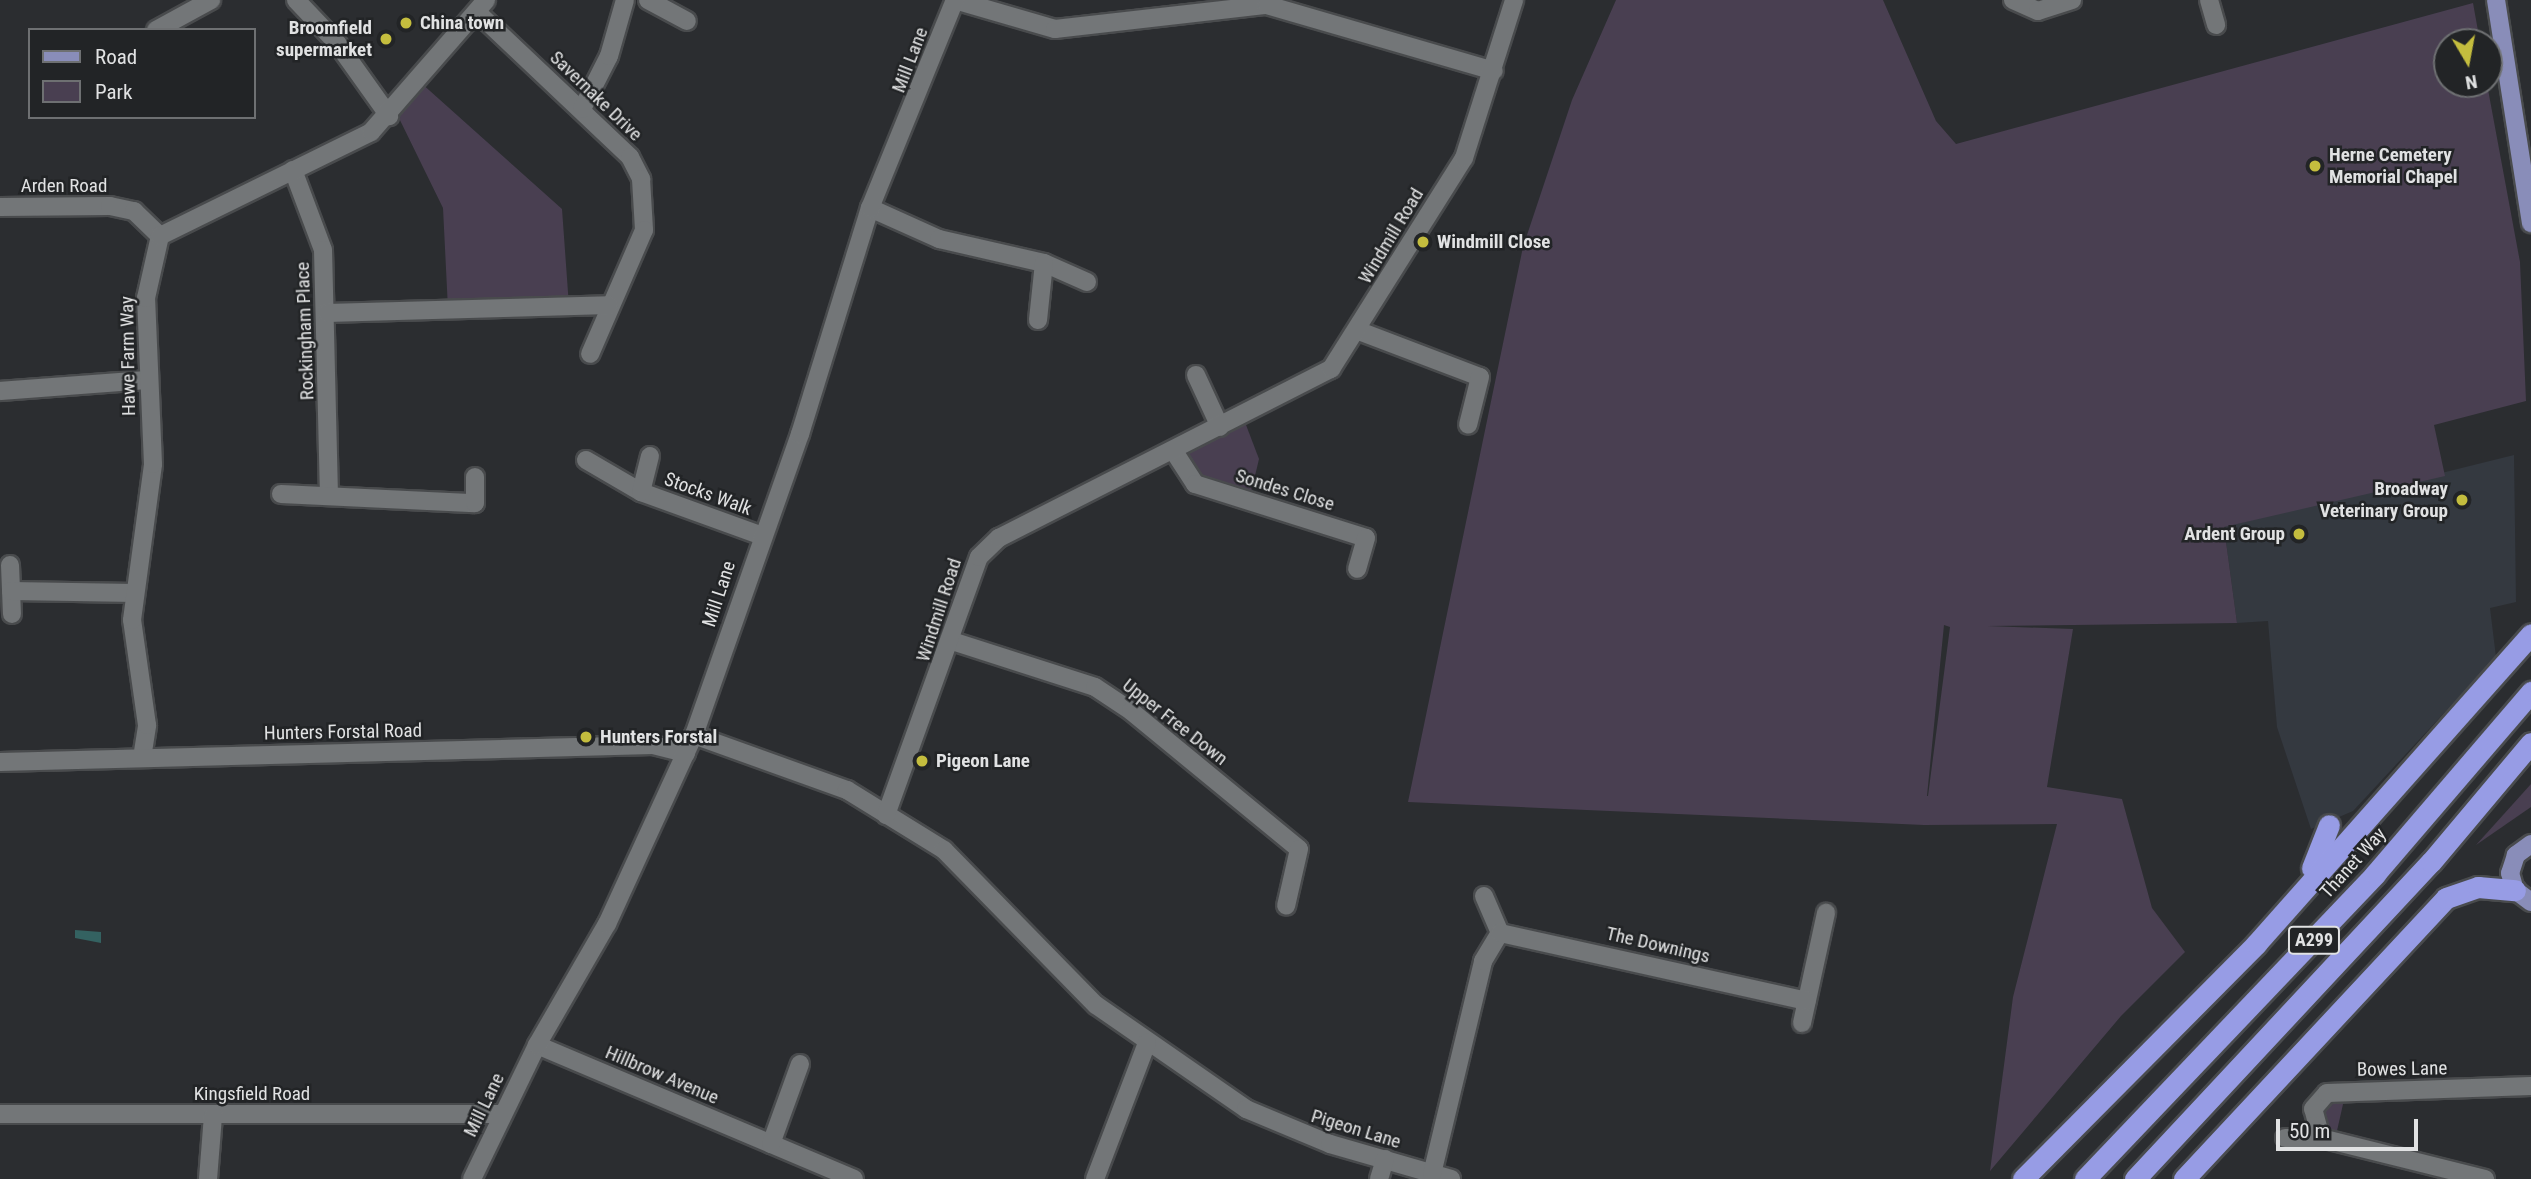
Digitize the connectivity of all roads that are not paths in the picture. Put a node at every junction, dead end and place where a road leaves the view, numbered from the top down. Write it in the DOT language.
graph roads {
  1 [pos="211,0"];
  2 [pos="296,0"];
  3 [pos="625,0"];
  4 [pos="648,0"];
  5 [pos="955,0"];
  6 [pos="1514,0"];
  7 [pos="2013,0"];
  8 [pos="2072,0"];
  9 [pos="2209,0"];
  10 [pos="2496,0"];
  11 [pos="482,7"];
  12 [pos="687,21"];
  13 [pos="2216,25"];
  14 [pos="160,28"];
  15 [pos="1494,71"];
  16 [pos="582,109"];
  17 [pos="389,116"];
  18 [pos="292,170"];
  19 [pos="0,207"];
  20 [pos="870,208"];
  21 [pos="2531,223"];
  22 [pos="160,236"];
  23 [pos="1044,263"];
  24 [pos="1087,282"];
  25 [pos="609,305"];
  26 [pos="327,313"];
  27 [pos="1038,320"];
  28 [pos="1359,331"];
  29 [pos="590,354"];
  30 [pos="1196,374"];
  31 [pos="148,380"];
  32 [pos="0,391"];
  33 [pos="1468,425"];
  34 [pos="1220,427"];
  35 [pos="1175,453"];
  36 [pos="650,456"];
  37 [pos="586,460"];
  38 [pos="475,477"];
  39 [pos="641,492"];
  40 [pos="281,494"];
  41 [pos="329,496"];
  42 [pos="760,535"];
  43 [pos="10,565"];
  44 [pos="1357,569"];
  45 [pos="11,591"];
  46 [pos="135,593"];
  47 [pos="12,614"];
  48 [pos="2531,634"];
  49 [pos="952,641"];
  50 [pos="2531,692"];
  51 [pos="694,735"];
  52 [pos="2531,743"];
  53 [pos="686,754"];
  54 [pos="142,758"];
  55 [pos="0,762"];
  56 [pos="886,815"];
  57 [pos="2329,825"];
  58 [pos="2531,844"];
  59 [pos="1484,896"];
  60 [pos="2526,901"];
  61 [pos="1286,906"];
  62 [pos="2286,912"];
  63 [pos="1826,913"];
  64 [pos="1500,933"];
  65 [pos="1807,1001"];
  66 [pos="1802,1023"];
  67 [pos="1147,1043"];
  68 [pos="537,1045"];
  69 [pos="800,1064"];
  70 [pos="2531,1086"];
  71 [pos="0,1114"];
  72 [pos="503,1114"];
  73 [pos="213,1115"];
  74 [pos="2286,1138"];
  75 [pos="2321,1138"];
  76 [pos="771,1144"];
  77 [pos="1385,1159"];
  78 [pos="1432,1174"];
  79 [pos="208,1179"];
  80 [pos="472,1179"];
  81 [pos="854,1179"];
  82 [pos="1095,1179"];
  83 [pos="1379,1179"];
  84 [pos="1451,1179"];
  85 [pos="2023,1179"];
  86 [pos="2085,1179"];
  87 [pos="2135,1179"];
  88 [pos="2184,1179"];
  89 [pos="2486,1179"];
  1 -- 14 [label="street"];
  2 -- 17 [label="street"];
  3 -- 16 [label="street"];
  4 -- 12 [label="street"];
  5 -- 15 [label="street"];
  5 -- 20 [label="street, Mill Lane"];
  6 -- 15 [label="street, Windmill Road"];
  7 -- 8 [label="street"];
  9 -- 13 [label="street"];
  10 -- 21 [label="main road"];
  11 -- 16 [label="street, Savernake Drive"];
  11 -- 17 [label="street"];
  15 -- 28 [label="street, Windmill Road"];
  16 -- 25 [label="street, Savernake Drive"];
  17 -- 18 [label="street"];
  18 -- 22 [label="street"];
  18 -- 26 [label="street, Rockingham Place"];
  19 -- 22 [label="street, Arden Road"];
  20 -- 23 [label="street"];
  20 -- 42 [label="street, Mill Lane"];
  22 -- 31 [label="street, Hawe Farm Way"];
  23 -- 24 [label="street"];
  23 -- 27 [label="street"];
  25 -- 26 [label="street"];
  25 -- 29 [label="street, Savernake Drive"];
  26 -- 41 [label="street, Rockingham Place"];
  28 -- 33 [label="street"];
  28 -- 34 [label="street, Windmill Road"];
  30 -- 34 [label="street"];
  31 -- 32 [label="street"];
  31 -- 46 [label="street, Hawe Farm Way"];
  34 -- 35 [label="street, Windmill Road"];
  35 -- 44 [label="street, Sondes Close"];
  35 -- 49 [label="street, Windmill Road"];
  36 -- 39 [label="street, Stocks Walk"];
  37 -- 39 [label="street, Stocks Walk"];
  38 -- 41 [label="street"];
  39 -- 42 [label="street, Stocks Walk"];
  40 -- 41 [label="street"];
  42 -- 51 [label="street, Mill Lane"];
  43 -- 45 [label="street"];
  45 -- 46 [label="street"];
  45 -- 47 [label="street"];
  46 -- 54 [label="street, Hawe Farm Way"];
  48 -- 62 [label="highway, A299"];
  49 -- 56 [label="street, Windmill Road"];
  49 -- 61 [label="street, Upper Free Down"];
  50 -- 86 [label="highway, Thanet Way / A299"];
  51 -- 53 [label="street, Mill Lane"];
  51 -- 56 [label="street, Pigeon Lane"];
  52 -- 87 [label="highway, A299"];
  53 -- 54 [label="street, Hunters Forstal Road"];
  53 -- 68 [label="street, Mill Lane"];
  54 -- 55 [label="street, Hunters Forstal Road"];
  56 -- 67 [label="street, Pigeon Lane"];
  57 -- 62 [label="highway"];
  58 -- 60 [label="main road"];
  59 -- 64 [label="street"];
  60 -- 88 [label="highway"];
  62 -- 85 [label="highway, A299"];
  63 -- 65 [label="street"];
  64 -- 65 [label="street, The Downings"];
  64 -- 78 [label="street"];
  65 -- 66 [label="street"];
  67 -- 77 [label="street, Pigeon Lane"];
  67 -- 82 [label="street"];
  68 -- 72 [label="street, Mill Lane"];
  68 -- 76 [label="street, Hillbrow Avenue"];
  69 -- 76 [label="street"];
  70 -- 75 [label="street, Bowes Lane"];
  71 -- 73 [label="street, Kingsfield Road"];
  72 -- 73 [label="street, Kingsfield Road"];
  72 -- 80 [label="street, Mill Lane"];
  73 -- 79 [label="street"];
  74 -- 75 [label="street"];
  75 -- 89 [label="street"];
  76 -- 81 [label="street, Hillbrow Avenue"];
  77 -- 78 [label="street, Pigeon Lane"];
  77 -- 83 [label="street"];
  78 -- 84 [label="street, Pigeon Lane"];
}
